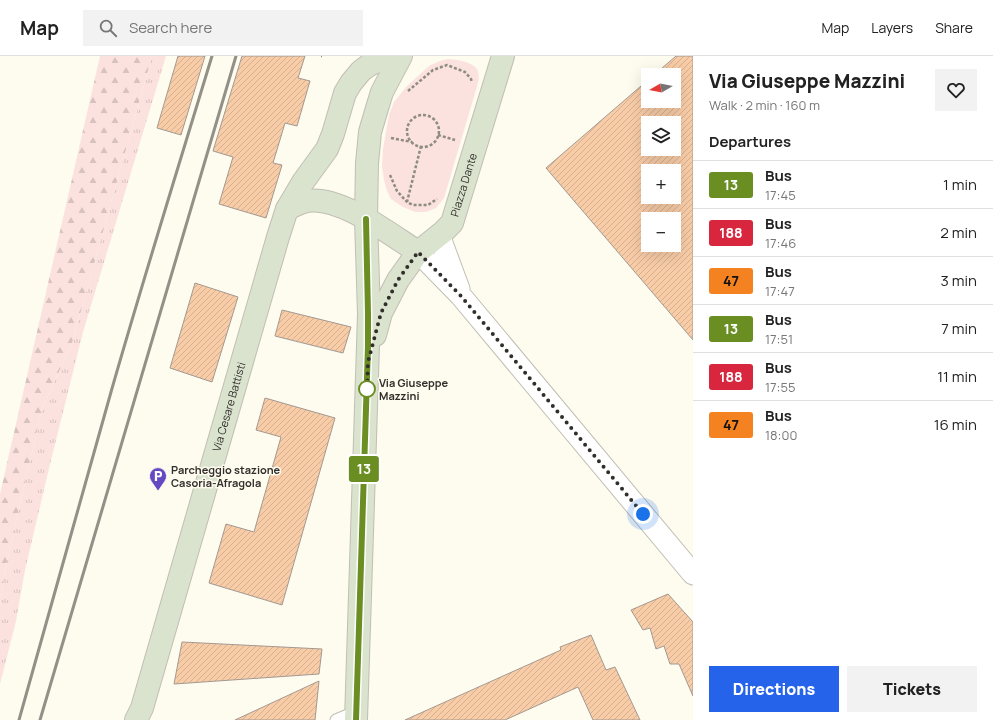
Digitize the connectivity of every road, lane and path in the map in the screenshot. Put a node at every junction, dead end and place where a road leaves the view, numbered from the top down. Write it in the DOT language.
graph roads {
  1 [pos="389,56"];
  2 [pos="401,56"];
  3 [pos="497,58"];
  4 [pos="363,63"];
  5 [pos="472,85"];
  6 [pos="406,94"];
  7 [pos="438,135"];
  8 [pos="386,137"];
  9 [pos="412,142"];
  10 [pos="421,146"];
  11 [pos="454,147"];
  12 [pos="389,174"];
  13 [pos="437,198"];
  14 [pos="407,202"];
  15 [pos="287,209"];
  16 [pos="366,219"];
  17 [pos="439,235"];
  18 [pos="418,252"];
  19 [pos="461,296"];
  20 [pos="368,362"];
  21 [pos="693,574"];
  22 [pos="356,715"];
  23 [pos="136,720"];
  24 [pos="336,720"];
  1 -- 4 [label="street"];
  2 -- 16 [label="street"];
  3 -- 17 [label="street, Piazza Dante"];
  4 -- 15 [label="street"];
  5 -- 6 [label="path"];
  7 -- 9 [label="path"];
  7 -- 10 [label="path"];
  7 -- 11 [label="path"];
  8 -- 9 [label="path"];
  9 -- 10 [label="path"];
  10 -- 14 [label="path"];
  12 -- 14 [label="path"];
  13 -- 14 [label="path"];
  15 -- 16 [label="street"];
  15 -- 23 [label="street, Via Cesare Battisti"];
  16 -- 18 [label="street"];
  16 -- 20 [label="street"];
  17 -- 18 [label="street, Piazza Dante"];
  17 -- 19 [label="street"];
  18 -- 19 [label="street"];
  18 -- 20 [label="street"];
  19 -- 21 [label="street"];
  20 -- 22 [label="street"];
  22 -- 24 [label="lane"];
}
